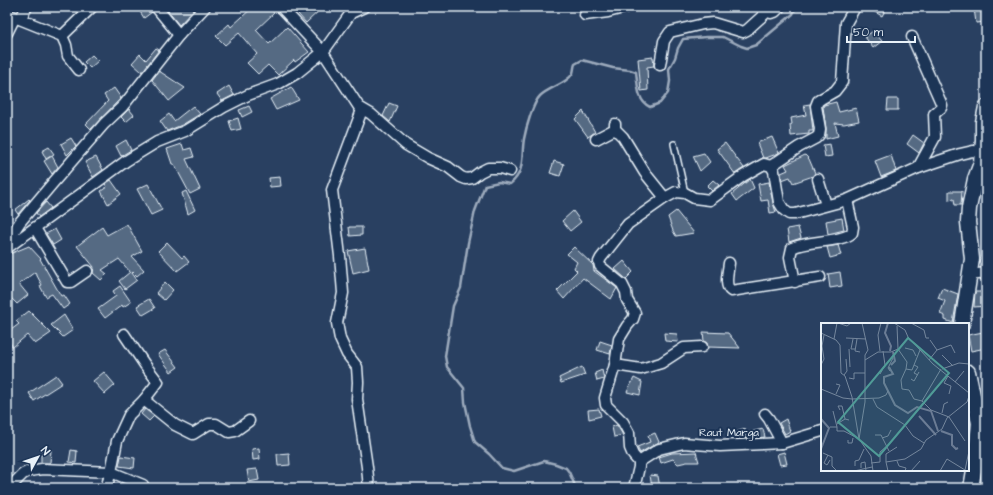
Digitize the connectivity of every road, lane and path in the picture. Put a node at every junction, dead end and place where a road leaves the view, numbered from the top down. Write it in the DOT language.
graph roads {
  1 [pos="27,7"];
  2 [pos="92,7"];
  3 [pos="156,7"];
  4 [pos="205,7"];
  5 [pos="281,7"];
  6 [pos="364,7"];
  7 [pos="627,7"];
  8 [pos="780,7"];
  9 [pos="855,7"];
  10 [pos="766,9"];
  11 [pos="585,15"];
  12 [pos="14,17"];
  13 [pos="7,33"];
  14 [pos="179,35"];
  15 [pos="62,36"];
  16 [pos="912,37"];
  17 [pos="323,52"];
  18 [pos="660,65"];
  19 [pos="79,70"];
  20 [pos="986,107"];
  21 [pos="362,110"];
  22 [pos="596,139"];
  23 [pos="674,144"];
  24 [pos="982,152"];
  25 [pos="771,166"];
  26 [pos="918,168"];
  27 [pos="510,171"];
  28 [pos="818,179"];
  29 [pos="981,180"];
  30 [pos="685,193"];
  31 [pos="665,198"];
  32 [pos="847,200"];
  33 [pos="826,206"];
  34 [pos="35,228"];
  35 [pos="7,242"];
  36 [pos="7,248"];
  37 [pos="729,263"];
  38 [pos="87,271"];
  39 [pos="986,273"];
  40 [pos="970,275"];
  41 [pos="820,277"];
  42 [pos="795,282"];
  43 [pos="962,323"];
  44 [pos="124,334"];
  45 [pos="702,347"];
  46 [pos="615,365"];
  47 [pos="969,377"];
  48 [pos="144,400"];
  49 [pos="764,414"];
  50 [pos="977,418"];
  51 [pos="249,421"];
  52 [pos="821,431"];
  53 [pos="782,443"];
  54 [pos="639,462"];
  55 [pos="111,472"];
  56 [pos="143,485"];
  57 [pos="9,488"];
  58 [pos="106,488"];
  59 [pos="369,488"];
  60 [pos="634,488"];
  61 [pos="971,488"];
  1 -- 12 [label="street"];
  2 -- 15 [label="street"];
  3 -- 14 [label="street"];
  4 -- 14 [label="street"];
  5 -- 17 [label="street"];
  6 -- 17 [label="street"];
  7 -- 11 [label="street"];
  8 -- 10 [label="street"];
  9 -- 25 [label="street"];
  10 -- 18 [label="street"];
  12 -- 13 [label="street"];
  12 -- 15 [label="street"];
  14 -- 35 [label="street"];
  15 -- 19 [label="street"];
  16 -- 26 [label="street"];
  17 -- 21 [label="street"];
  17 -- 34 [label="street"];
  20 -- 24 [label="main road"];
  21 -- 27 [label="street"];
  21 -- 59 [label="street"];
  22 -- 31 [label="street"];
  23 -- 30 [label="lane"];
  24 -- 26 [label="street"];
  24 -- 29 [label="main road"];
  25 -- 30 [label="street"];
  25 -- 33 [label="street"];
  26 -- 32 [label="street"];
  28 -- 33 [label="street"];
  29 -- 40 [label="main road"];
  30 -- 31 [label="street"];
  31 -- 46 [label="street"];
  32 -- 33 [label="street"];
  32 -- 42 [label="street"];
  34 -- 36 [label="street"];
  34 -- 38 [label="street"];
  37 -- 42 [label="street"];
  39 -- 40 [label="street"];
  40 -- 43 [label="main road"];
  41 -- 42 [label="street"];
  44 -- 48 [label="street"];
  45 -- 46 [label="street"];
  46 -- 54 [label="street"];
  47 -- 50 [label="main road"];
  48 -- 51 [label="street"];
  48 -- 55 [label="street"];
  49 -- 53 [label="street"];
  50 -- 61 [label="main road"];
  52 -- 53 [label="street, Raut Marga"];
  53 -- 54 [label="street, Raut Marga"];
  54 -- 60 [label="street"];
  55 -- 56 [label="street"];
  55 -- 57 [label="street"];
  55 -- 58 [label="street"];
}
